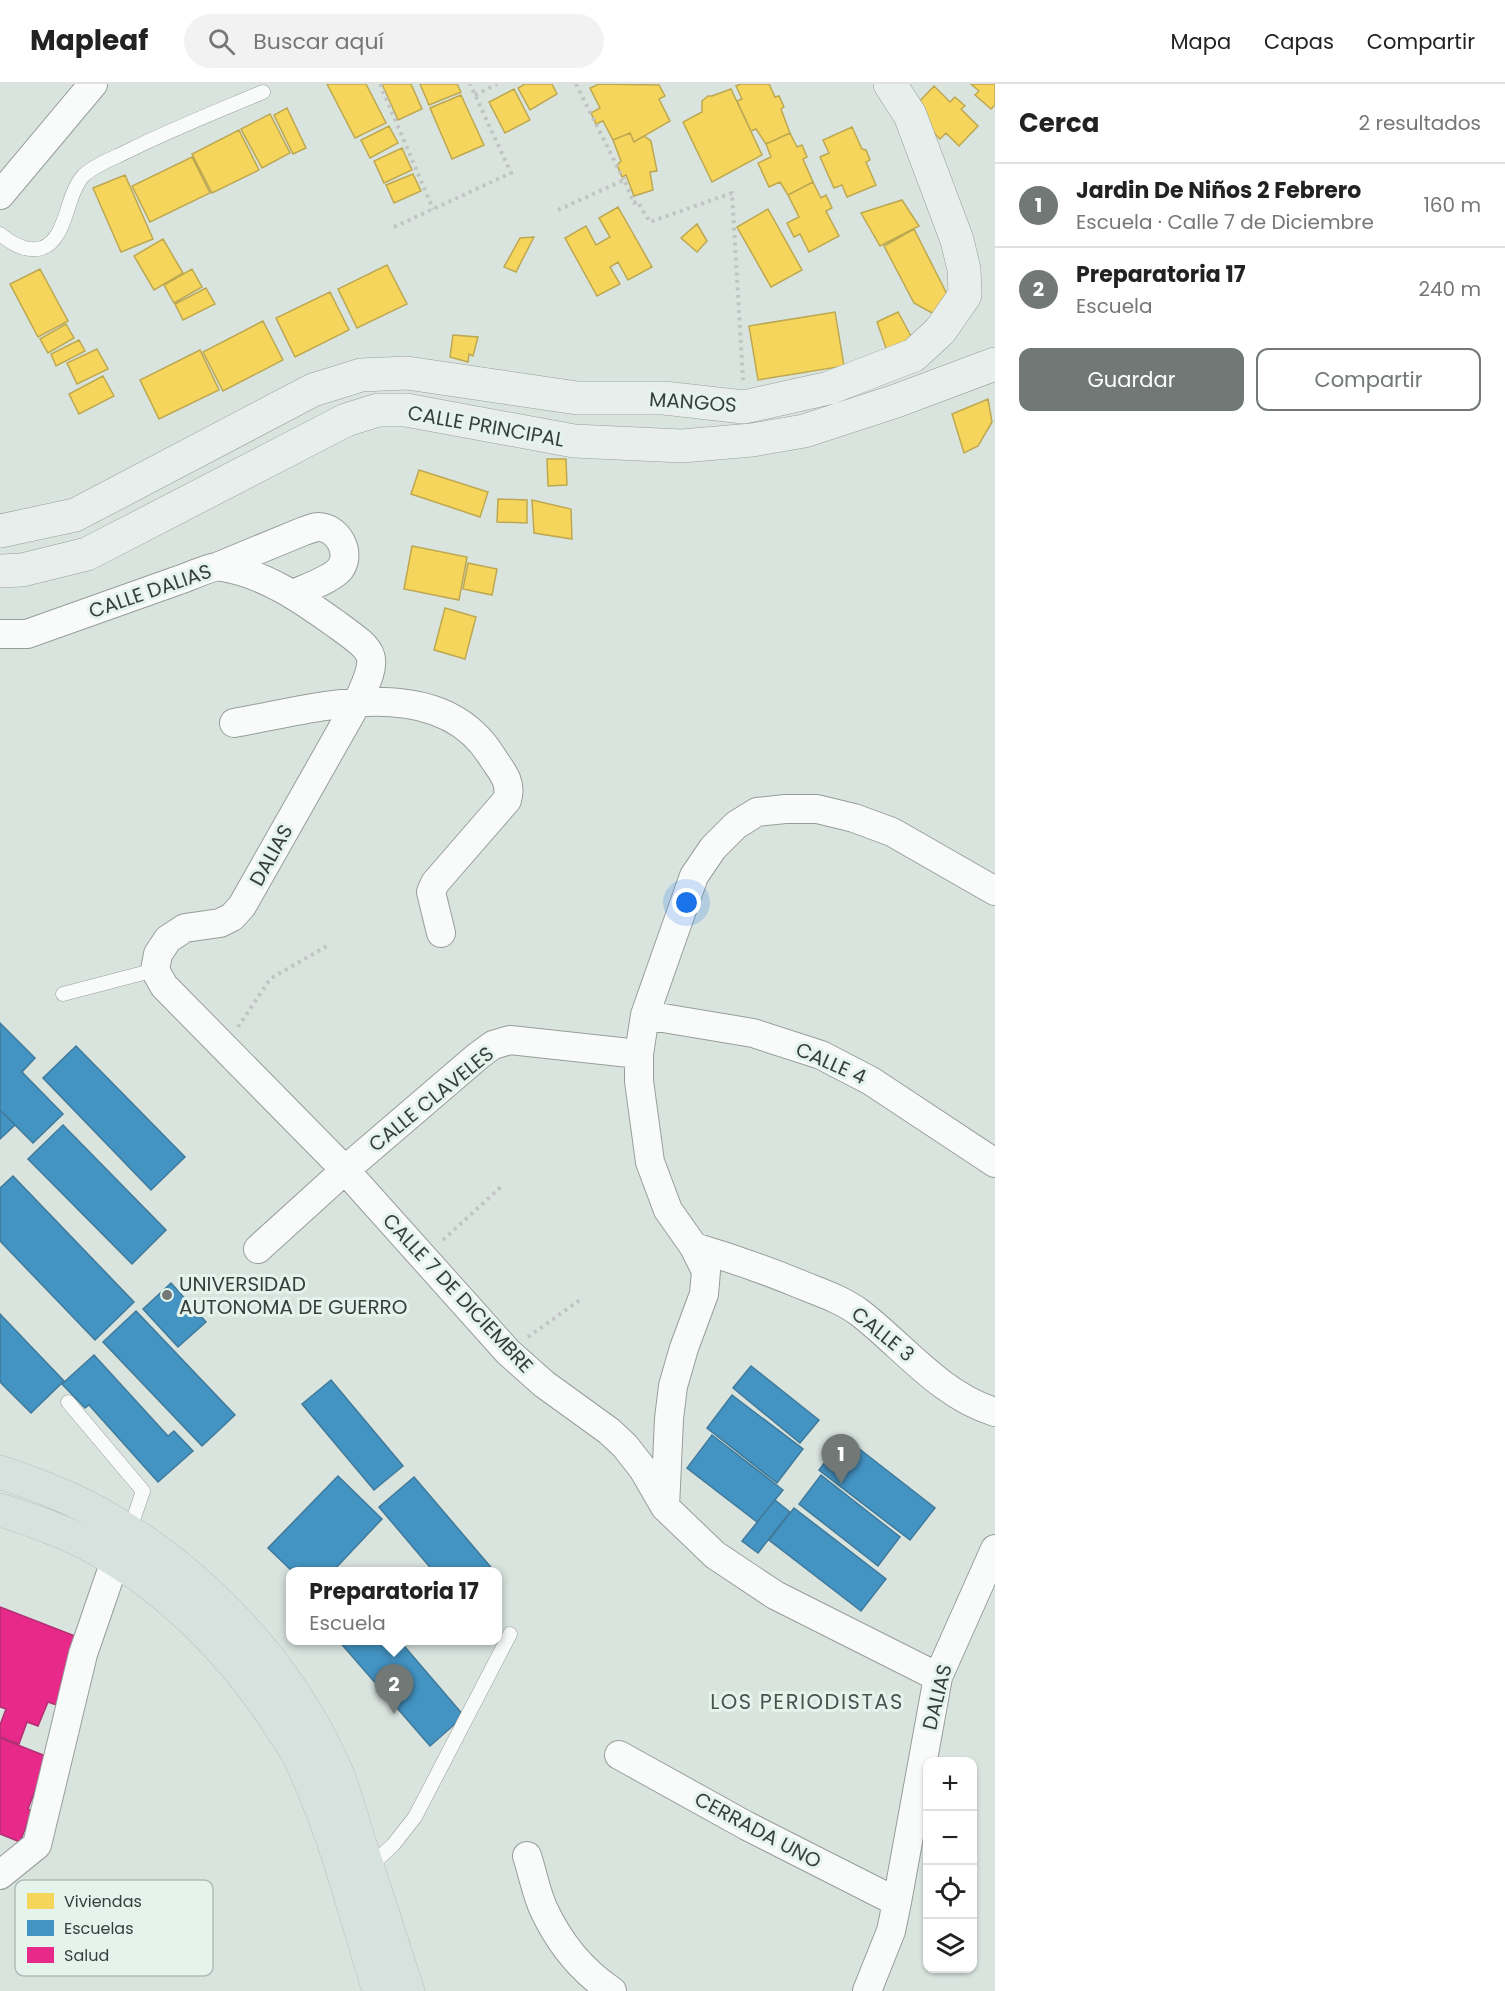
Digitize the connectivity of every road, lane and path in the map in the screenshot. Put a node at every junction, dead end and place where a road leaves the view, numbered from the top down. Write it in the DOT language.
graph roads {
  1 [pos="93,84"];
  2 [pos="380,84"];
  3 [pos="470,84"];
  4 [pos="497,84"];
  5 [pos="576,84"];
  6 [pos="890,84"];
  7 [pos="263,92"];
  8 [pos="475,95"];
  9 [pos="624,180"];
  10 [pos="0,195"];
  11 [pos="433,209"];
  12 [pos="558,210"];
  13 [pos="394,226"];
  14 [pos="0,234"];
  15 [pos="995,364"];
  16 [pos="458,381"];
  17 [pos="744,407"];
  18 [pos="454,420"];
  19 [pos="0,531"];
  20 [pos="219,566"];
  21 [pos="0,571"];
  22 [pos="294,594"];
  23 [pos="0,634"];
  24 [pos="358,701"];
  25 [pos="234,723"];
  26 [pos="995,891"];
  27 [pos="441,933"];
  28 [pos="327,946"];
  29 [pos="155,970"];
  30 [pos="63,994"];
  31 [pos="645,1015"];
  32 [pos="225,1047"];
  33 [pos="639,1054"];
  34 [pos="995,1163"];
  35 [pos="345,1170"];
  36 [pos="504,1184"];
  37 [pos="694,1247"];
  38 [pos="258,1249"];
  39 [pos="423,1258"];
  40 [pos="581,1299"];
  41 [pos="508,1352"];
  42 [pos="68,1402"];
  43 [pos="995,1412"];
  44 [pos="0,1472"];
  45 [pos="665,1507"];
  46 [pos="0,1510"];
  47 [pos="129,1532"];
  48 [pos="995,1549"];
  49 [pos="115,1561"];
  50 [pos="510,1634"];
  51 [pos="938,1677"];
  52 [pos="620,1755"];
  53 [pos="527,1856"];
  54 [pos="368,1868"];
  55 [pos="0,1875"];
  56 [pos="897,1902"];
  57 [pos="379,1991"];
  58 [pos="408,1991"];
  59 [pos="612,1991"];
  60 [pos="867,1991"];
  1 -- 10 [label="street"];
  2 -- 11 [label="path"];
  3 -- 8 [label="path"];
  4 -- 8 [label="path"];
  5 -- 9 [label="path"];
  6 -- 17 [label="street, MANGOS"];
  7 -- 14 [label="lane"];
  8 -- 11 [label="path"];
  9 -- 12 [label="path"];
  9 -- 17 [label="path"];
  11 -- 13 [label="path"];
  15 -- 18 [label="street, CALLE PRINCIPAL"];
  16 -- 17 [label="street, MANGOS"];
  16 -- 18 [label="street"];
  16 -- 19 [label="street, CALLE PRINCIPAL"];
  18 -- 21 [label="street, CALLE PRINCIPAL"];
  20 -- 22 [label="street, CALLE DALIAS"];
  20 -- 22 [label="street"];
  20 -- 23 [label="street, CALLE DALIAS"];
  22 -- 24 [label="street, CALLE DALIAS"];
  24 -- 25 [label="street"];
  24 -- 27 [label="street"];
  24 -- 29 [label="street, DALIAS"];
  26 -- 31 [label="street"];
  28 -- 32 [label="path"];
  29 -- 30 [label="lane"];
  29 -- 32 [label="street, CALLE 7 DE DICIEMBRE"];
  31 -- 33 [label="street"];
  31 -- 34 [label="street, CALLE 4"];
  32 -- 35 [label="street, CALLE 7 DE DICIEMBRE"];
  33 -- 35 [label="street, CALLE CLAVELES"];
  33 -- 37 [label="street"];
  35 -- 38 [label="street, CALLE CLAVELES"];
  35 -- 39 [label="street, CALLE 7 DE DICIEMBRE"];
  36 -- 39 [label="path"];
  37 -- 43 [label="street, CALLE 3"];
  37 -- 45 [label="street"];
  39 -- 41 [label="street, CALLE 7 DE DICIEMBRE"];
  40 -- 41 [label="path"];
  41 -- 45 [label="street, CALLE 7 DE DICIEMBRE"];
  42 -- 47 [label="lane"];
  44 -- 47 [label="main road"];
  45 -- 51 [label="street, CALLE 7 DE DICIEMBRE"];
  46 -- 49 [label="main road"];
  47 -- 49 [label="street"];
  47 -- 54 [label="main road"];
  48 -- 51 [label="street, DALIAS"];
  49 -- 55 [label="street"];
  49 -- 57 [label="main road"];
  50 -- 54 [label="lane"];
  51 -- 56 [label="street, DALIAS"];
  52 -- 56 [label="street, CERRADA UNO"];
  53 -- 59 [label="street"];
  54 -- 58 [label="main road"];
  56 -- 60 [label="street, DALIAS"];
}
